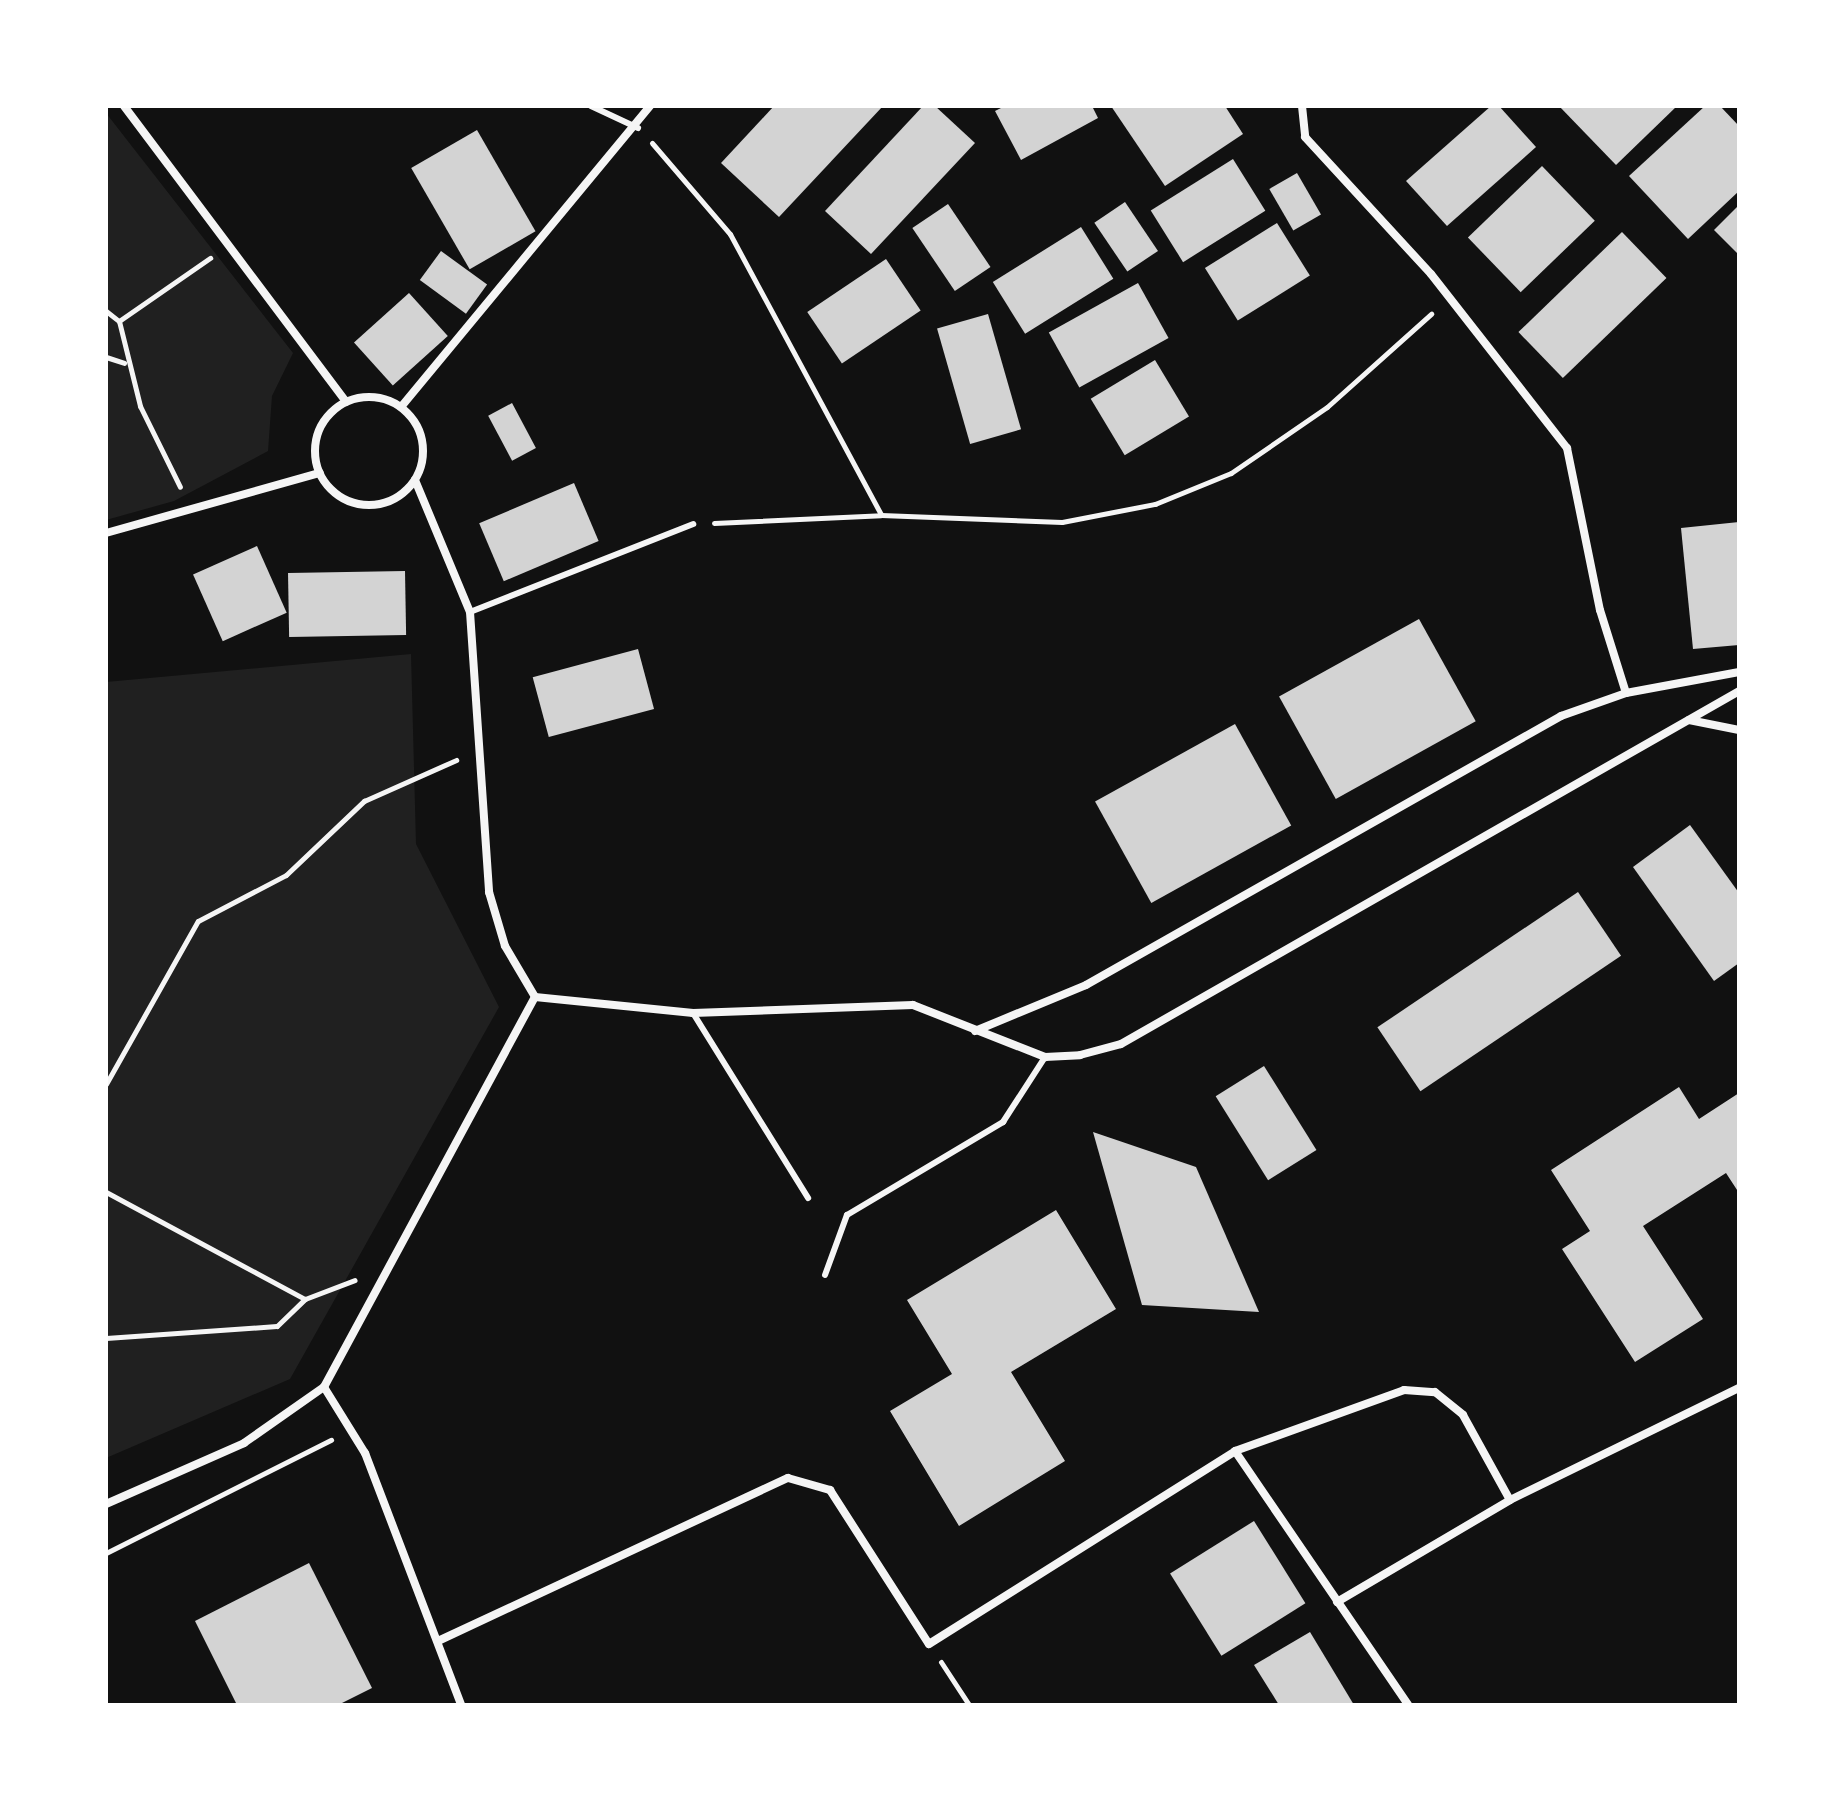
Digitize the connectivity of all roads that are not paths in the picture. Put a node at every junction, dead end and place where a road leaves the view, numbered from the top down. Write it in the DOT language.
graph roads {
  1 [pos="124,106"];
  2 [pos="591,106"];
  3 [pos="650,106"];
  4 [pos="1302,106"];
  5 [pos="638,128"];
  6 [pos="346,402"];
  7 [pos="401,407"];
  8 [pos="320,473"];
  9 [pos="415,480"];
  10 [pos="693,524"];
  11 [pos="106,533"];
  12 [pos="470,612"];
  13 [pos="1739,672"];
  14 [pos="1739,691"];
  15 [pos="1626,693"];
  16 [pos="1688,720"];
  17 [pos="1739,730"];
  18 [pos="535,997"];
  19 [pos="693,1013"];
  20 [pos="974,1031"];
  21 [pos="1045,1057"];
  22 [pos="808,1198"];
  23 [pos="825,1275"];
  24 [pos="324,1387"];
  25 [pos="1739,1388"];
  26 [pos="1235,1451"];
  27 [pos="1510,1500"];
  28 [pos="106,1504"];
  29 [pos="1337,1602"];
  30 [pos="438,1641"];
  31 [pos="461,1705"];
  32 [pos="1408,1705"];
  1 -- 6 [label="street"];
  2 -- 5 [label="lane"];
  3 -- 5 [label="street"];
  4 -- 15 [label="street"];
  5 -- 7 [label="street"];
  6 -- 7 [label="street"];
  6 -- 8 [label="street"];
  7 -- 9 [label="street"];
  8 -- 9 [label="street"];
  8 -- 11 [label="street"];
  9 -- 12 [label="street"];
  10 -- 12 [label="lane"];
  12 -- 18 [label="street"];
  13 -- 15 [label="street"];
  14 -- 16 [label="street"];
  15 -- 20 [label="street"];
  16 -- 17 [label="street"];
  16 -- 21 [label="street"];
  18 -- 19 [label="street"];
  18 -- 24 [label="street"];
  19 -- 20 [label="street"];
  19 -- 22 [label="lane"];
  20 -- 21 [label="street"];
  21 -- 23 [label="lane"];
  24 -- 28 [label="street"];
  24 -- 30 [label="street"];
  25 -- 27 [label="street"];
  26 -- 27 [label="street"];
  26 -- 29 [label="street"];
  26 -- 30 [label="street"];
  27 -- 29 [label="street"];
  29 -- 32 [label="street"];
  30 -- 31 [label="street"];
}
